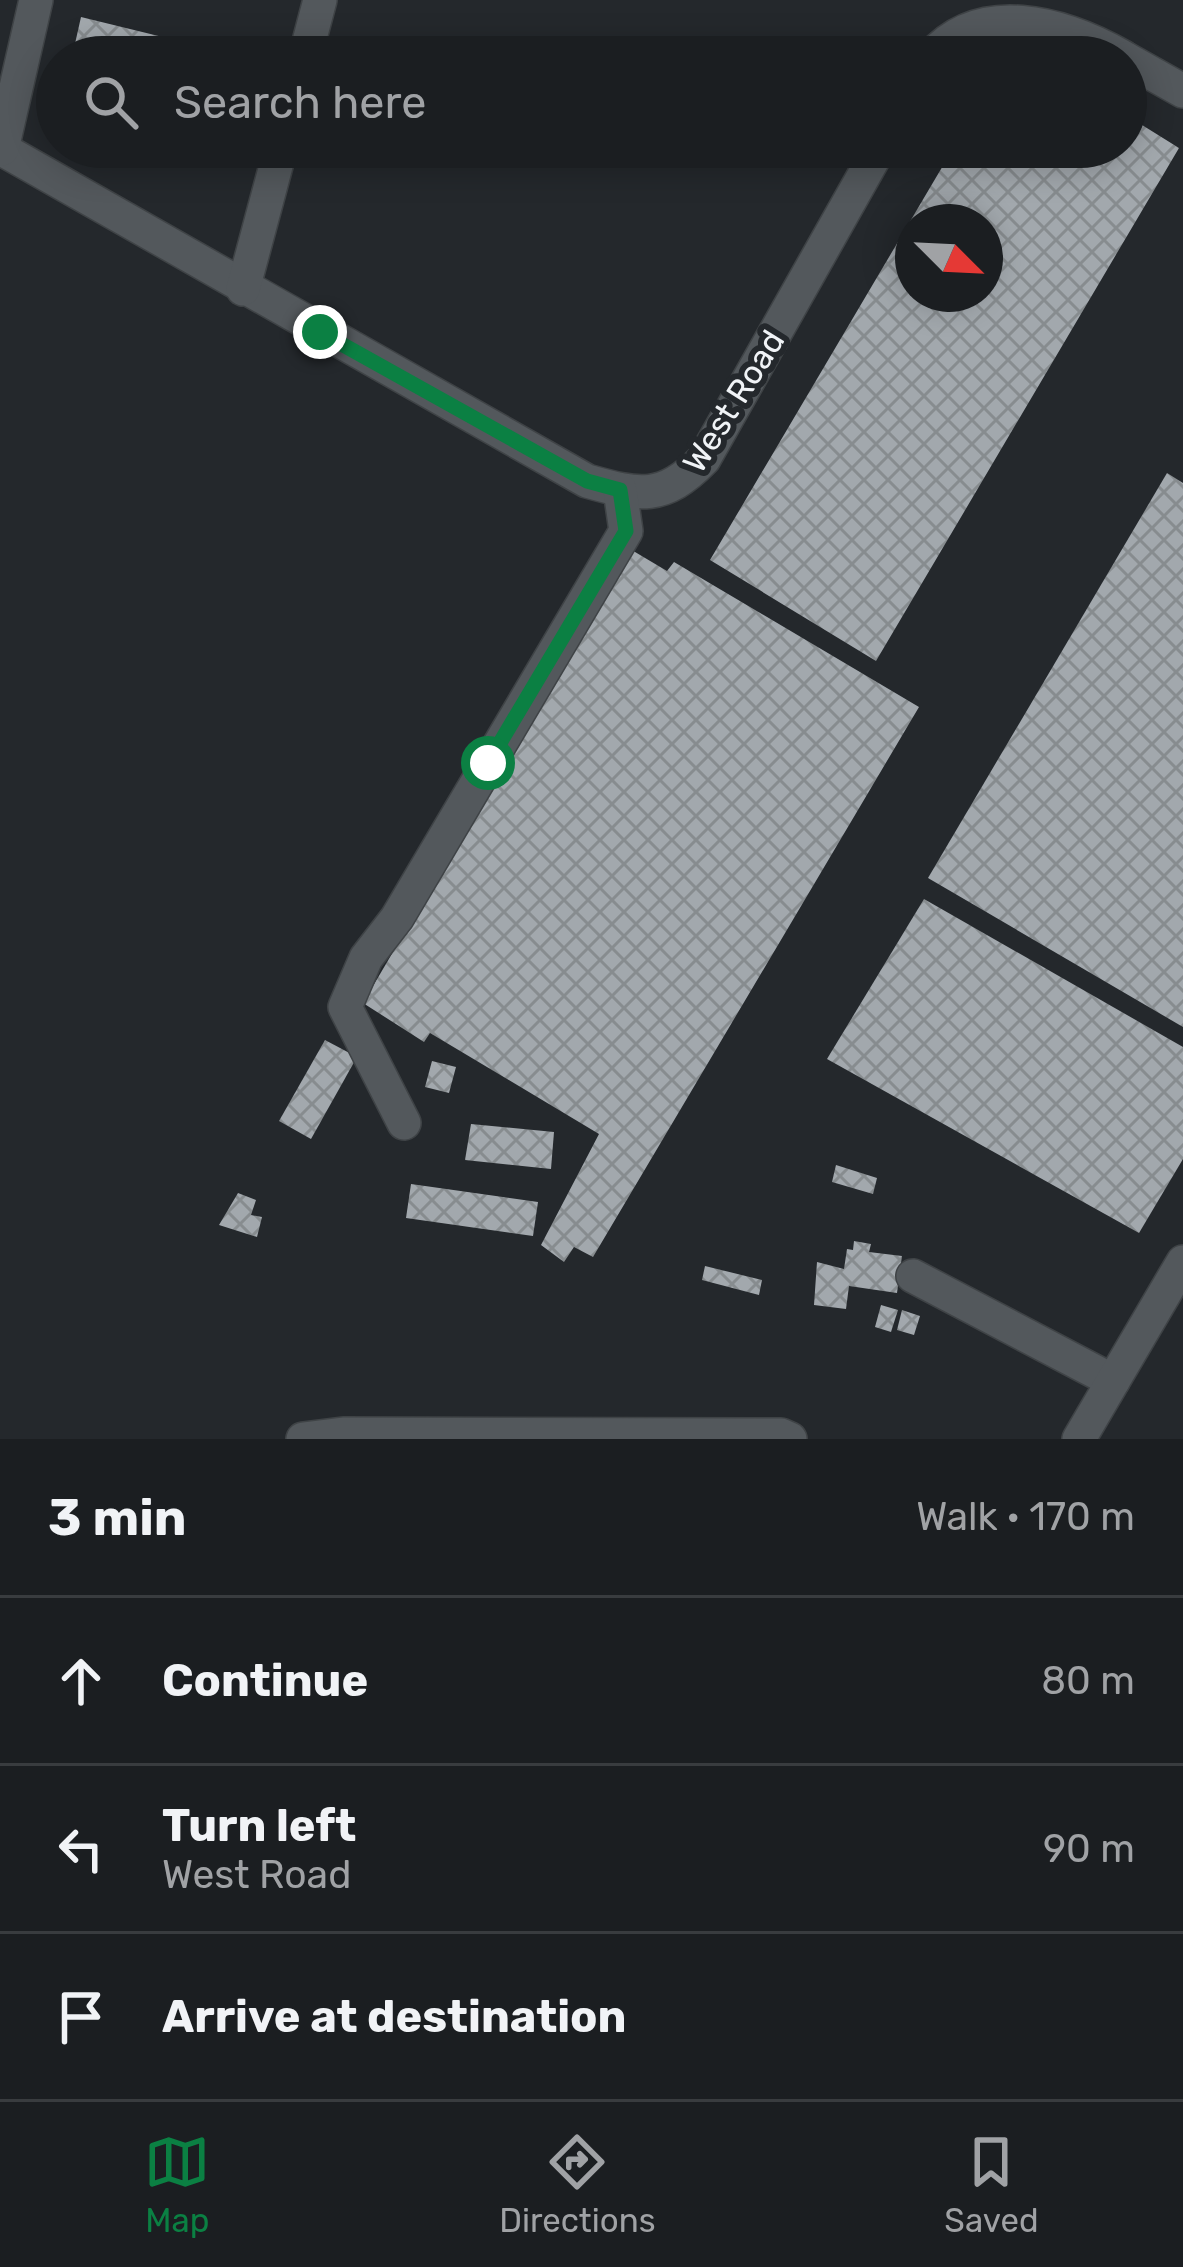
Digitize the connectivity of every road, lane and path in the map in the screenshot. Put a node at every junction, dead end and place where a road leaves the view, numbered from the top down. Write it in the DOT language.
graph roads {
  1 [pos="36,0"];
  2 [pos="320,0"];
  3 [pos="311,36"];
  4 [pos="945,36"];
  5 [pos="1086,36"];
  6 [pos="1147,71"];
  7 [pos="1183,91"];
  8 [pos="1,148"];
  9 [pos="275,168"];
  10 [pos="868,168"];
  11 [pos="243,289"];
  12 [pos="620,490"];
  13 [pos="404,1123"];
  14 [pos="1183,1262"];
  15 [pos="914,1276"];
  16 [pos="1113,1382"];
  17 [pos="303,1439"];
  18 [pos="790,1439"];
  19 [pos="1079,1439"];
  1 -- 8 [label="street"];
  2 -- 3 [label="street"];
  4 -- 5 [label="street"];
  6 -- 7 [label="street"];
  8 -- 11 [label="street, West Road"];
  9 -- 11 [label="street"];
  10 -- 12 [label="street, West Road"];
  11 -- 12 [label="street, West Road"];
  12 -- 13 [label="street"];
  14 -- 16 [label="street"];
  15 -- 16 [label="street"];
  16 -- 19 [label="street"];
  17 -- 18 [label="street"];
}
